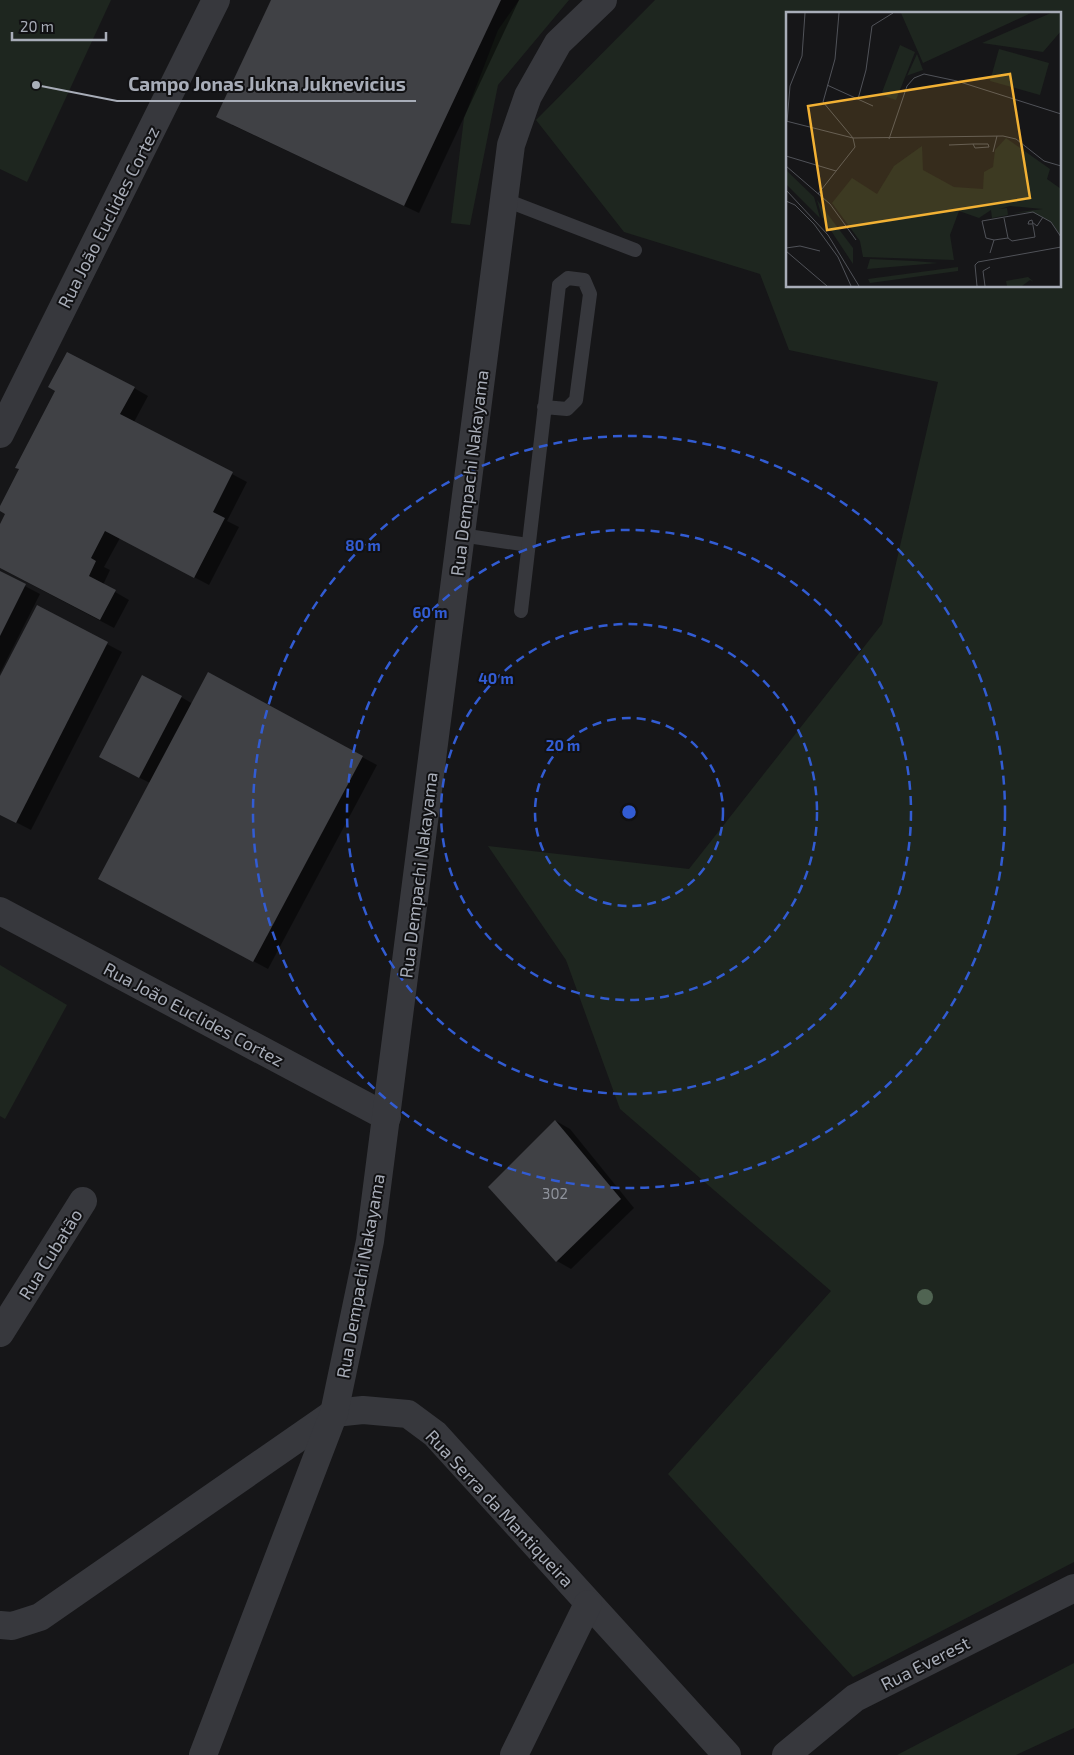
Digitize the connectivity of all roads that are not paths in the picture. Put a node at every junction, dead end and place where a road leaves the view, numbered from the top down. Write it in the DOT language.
graph roads {
  1 [pos="216,0"];
  2 [pos="603,0"];
  3 [pos="503,199"];
  4 [pos="635,250"];
  5 [pos="544,407"];
  6 [pos="0,434"];
  7 [pos="461,535"];
  8 [pos="528,545"];
  9 [pos="520,611"];
  10 [pos="0,911"];
  11 [pos="387,1117"];
  12 [pos="83,1201"];
  13 [pos="3,1323"];
  14 [pos="334,1413"];
  15 [pos="1074,1588"];
  16 [pos="588,1604"];
  17 [pos="0,1625"];
  18 [pos="203,1755"];
  19 [pos="514,1755"];
  20 [pos="728,1755"];
  21 [pos="786,1755"];
  1 -- 6 [label="street, Rua João Euclides Cortez"];
  2 -- 3 [label="street, Rua Dempachi Nakayama"];
  3 -- 4 [label="lane"];
  3 -- 7 [label="street, Rua Dempachi Nakayama"];
  5 -- 5 [label="lane"];
  5 -- 8 [label="lane"];
  7 -- 8 [label="lane"];
  7 -- 11 [label="street, Rua Dempachi Nakayama"];
  8 -- 9 [label="lane"];
  10 -- 11 [label="street, Rua João Euclides Cortez"];
  11 -- 14 [label="street, Rua Dempachi Nakayama"];
  12 -- 13 [label="street, Rua Cubatão"];
  14 -- 16 [label="street, Rua Serra da Mantiqueira"];
  14 -- 17 [label="street, Rua Serra da Mantiqueira"];
  14 -- 18 [label="street, Rua Dempachi Nakayama"];
  15 -- 21 [label="street, Rua Everest"];
  16 -- 19 [label="street"];
  16 -- 20 [label="street, Rua Serra da Mantiqueira"];
}
